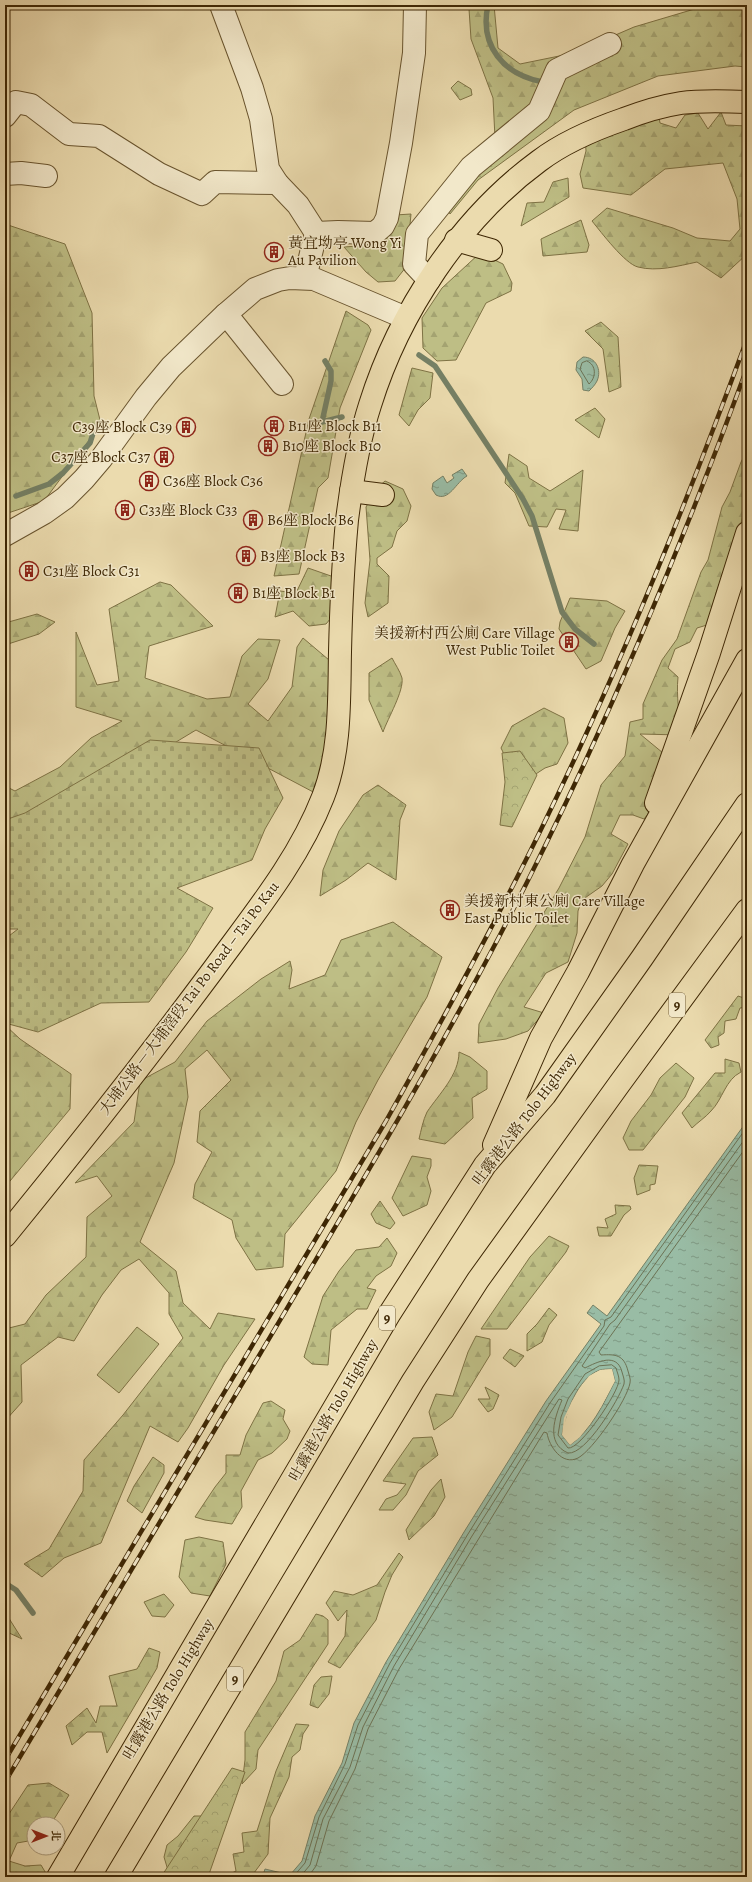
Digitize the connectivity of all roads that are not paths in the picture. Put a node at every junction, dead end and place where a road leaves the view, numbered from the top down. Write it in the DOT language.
graph roads {
  1 [pos="221,5"];
  2 [pos="415,5"];
  3 [pos="610,44"];
  4 [pos="747,102"];
  5 [pos="5,116"];
  6 [pos="5,174"];
  7 [pos="46,176"];
  8 [pos="277,183"];
  9 [pos="316,233"];
  10 [pos="456,240"];
  11 [pos="491,250"];
  12 [pos="306,278"];
  13 [pos="429,280"];
  14 [pos="226,314"];
  15 [pos="406,318"];
  16 [pos="282,384"];
  17 [pos="351,491"];
  18 [pos="383,495"];
  19 [pos="747,533"];
  20 [pos="5,535"];
  21 [pos="747,660"];
  22 [pos="747,804"];
  23 [pos="633,864"];
  24 [pos="747,910"];
  25 [pos="485,1165"];
  26 [pos="5,1236"];
  27 [pos="58,1877"];
  28 [pos="116,1877"];
  1 -- 8 [label="street"];
  2 -- 9 [label="street"];
  3 -- 13 [label="street"];
  4 -- 10 [label="main road, 大埔公路－大埔滘段 Tai Po Road – Tai Po Kau"];
  5 -- 8 [label="street"];
  6 -- 7 [label="street"];
  8 -- 9 [label="street"];
  9 -- 12 [label="street"];
  10 -- 11 [label="main road"];
  10 -- 13 [label="main road, 大埔公路－大埔滘段 Tai Po Road – Tai Po Kau"];
  12 -- 14 [label="street"];
  12 -- 15 [label="street"];
  13 -- 15 [label="main road, 大埔公路－大埔滘段 Tai Po Road – Tai Po Kau"];
  14 -- 16 [label="street"];
  14 -- 20 [label="street"];
  15 -- 17 [label="main road, 大埔公路－大埔滘段 Tai Po Road – Tai Po Kau"];
  17 -- 18 [label="main road"];
  17 -- 26 [label="main road, 大埔公路－大埔滘段 Tai Po Road – Tai Po Kau"];
  19 -- 23 [label="main road"];
  21 -- 23 [label="main road"];
  22 -- 25 [label="main road, 吐露港公路 Tolo Highway / 9"];
  23 -- 25 [label="main road"];
  24 -- 28 [label="main road, 9"];
  25 -- 27 [label="main road, 吐露港公路 Tolo Highway / 9"];
}
